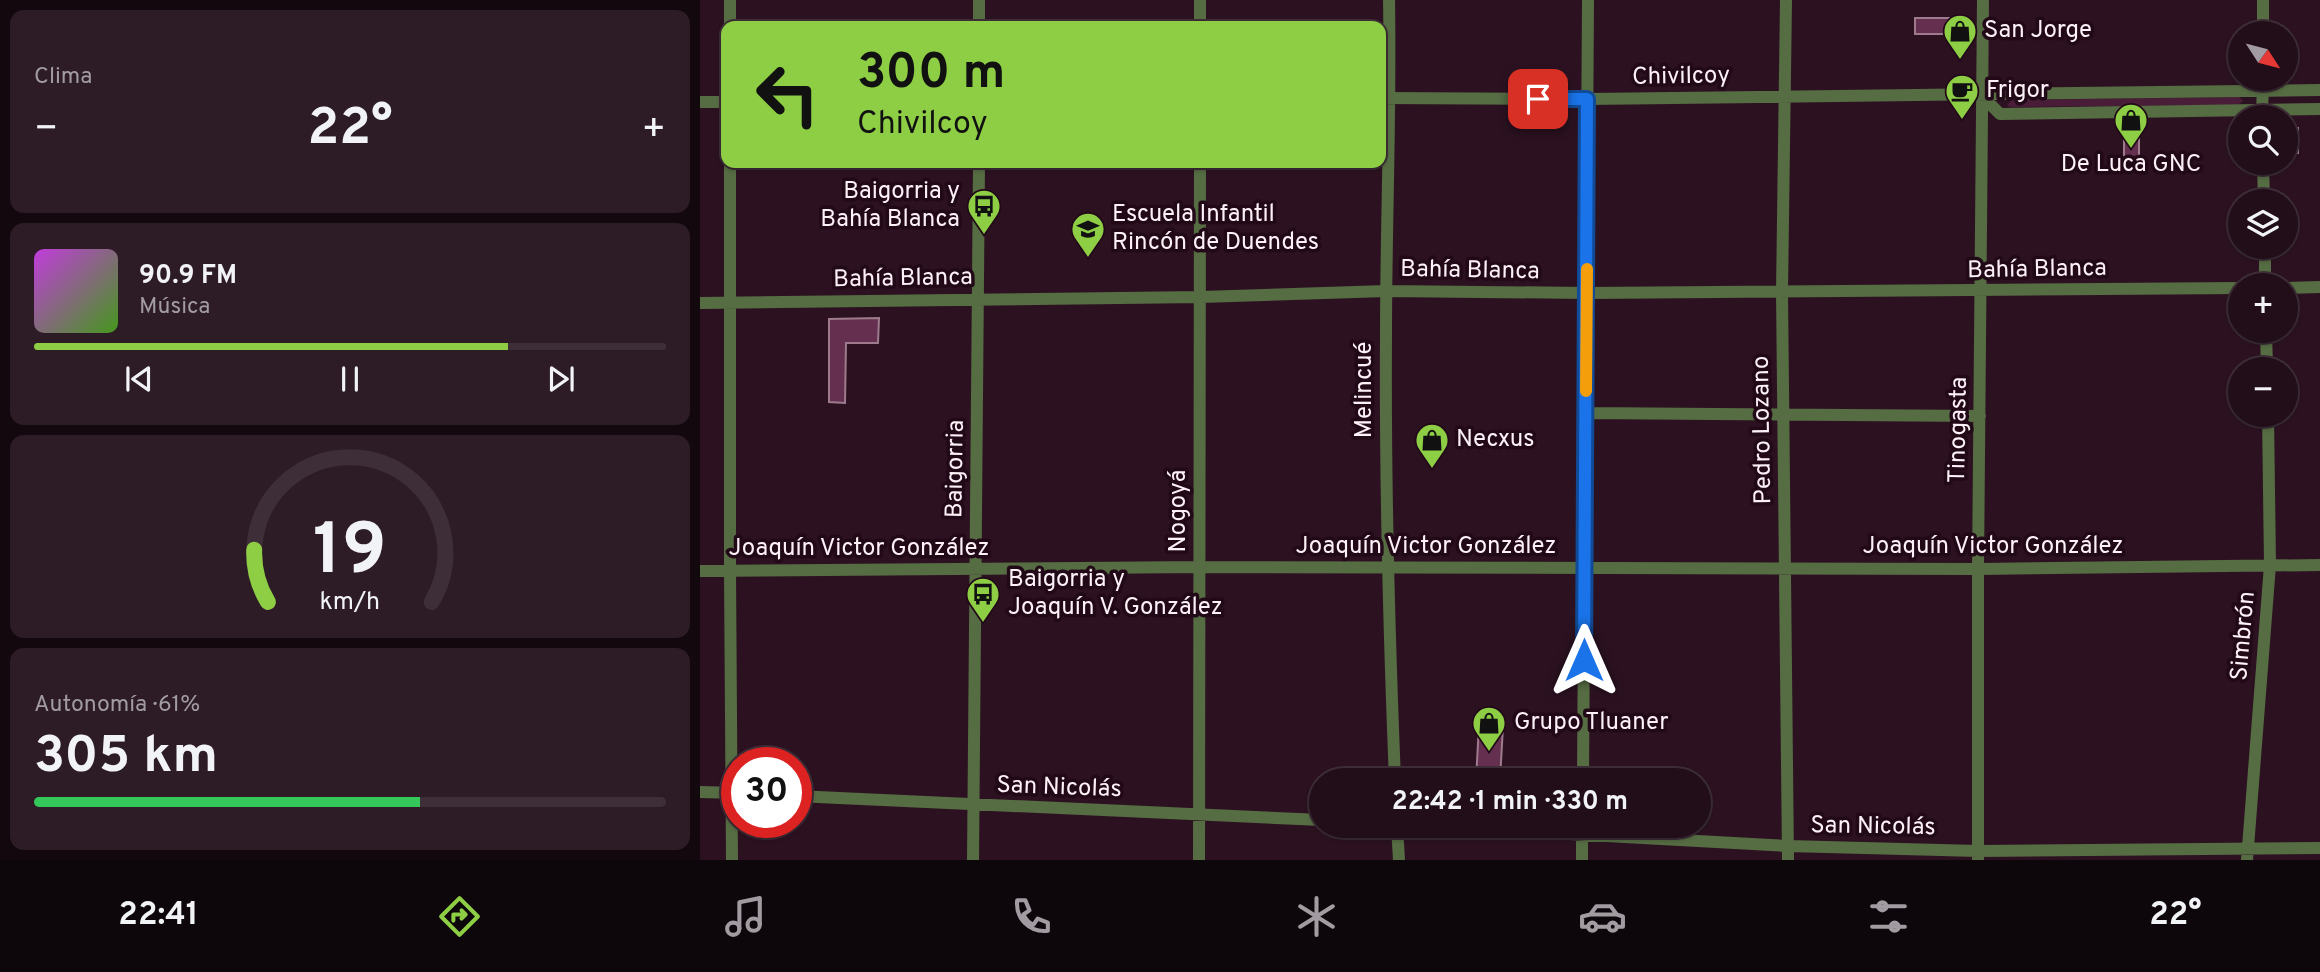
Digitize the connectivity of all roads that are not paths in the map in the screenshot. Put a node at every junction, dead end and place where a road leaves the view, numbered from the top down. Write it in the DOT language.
graph roads {
  1 [pos="730,0"];
  2 [pos="979,0"];
  3 [pos="1200,0"];
  4 [pos="1389,0"];
  5 [pos="1588,0"];
  6 [pos="1786,0"];
  7 [pos="1983,0"];
  8 [pos="2263,0"];
  9 [pos="730,21"];
  10 [pos="979,21"];
  11 [pos="1200,21"];
  12 [pos="2263,21"];
  13 [pos="2228,86"];
  14 [pos="2298,88"];
  15 [pos="2320,90"];
  16 [pos="1785,96"];
  17 [pos="1982,96"];
  18 [pos="1386,97"];
  19 [pos="1587,99"];
  20 [pos="700,102"];
  21 [pos="721,102"];
  22 [pos="2320,109"];
  23 [pos="2298,111"];
  24 [pos="2228,113"];
  25 [pos="730,168"];
  26 [pos="979,168"];
  27 [pos="1200,168"];
  28 [pos="2320,287"];
  29 [pos="2298,288"];
  30 [pos="2228,289"];
  31 [pos="1386,291"];
  32 [pos="1980,291"];
  33 [pos="1782,292"];
  34 [pos="1587,293"];
  35 [pos="1201,297"];
  36 [pos="979,299"];
  37 [pos="700,303"];
  38 [pos="731,303"];
  39 [pos="1585,413"];
  40 [pos="1783,415"];
  41 [pos="1980,416"];
  42 [pos="2268,427"];
  43 [pos="2270,565"];
  44 [pos="2320,565"];
  45 [pos="1200,568"];
  46 [pos="1387,568"];
  47 [pos="976,569"];
  48 [pos="1584,569"];
  49 [pos="1785,569"];
  50 [pos="1978,569"];
  51 [pos="700,571"];
  52 [pos="730,571"];
  53 [pos="733,747"];
  54 [pos="1395,768"];
  55 [pos="1583,768"];
  56 [pos="700,792"];
  57 [pos="721,793"];
  58 [pos="812,797"];
  59 [pos="973,806"];
  60 [pos="1199,814"];
  61 [pos="1309,819"];
  62 [pos="733,838"];
  63 [pos="1398,838"];
  64 [pos="1582,838"];
  65 [pos="1685,838"];
  66 [pos="1788,846"];
  67 [pos="2320,848"];
  68 [pos="2248,854"];
  69 [pos="1978,855"];
  70 [pos="732,860"];
  71 [pos="973,860"];
  72 [pos="1199,860"];
  73 [pos="1399,860"];
  74 [pos="1582,860"];
  75 [pos="1788,860"];
  1 -- 9 [label="street"];
  2 -- 10 [label="street"];
  3 -- 11 [label="street"];
  4 -- 18 [label="street, Melincué"];
  5 -- 19 [label="street"];
  6 -- 16 [label="street, Pedro Lozano"];
  7 -- 17 [label="street, Tinogasta"];
  8 -- 12 [label="street"];
  13 -- 17 [label="street, Chivilcoy"];
  14 -- 15 [label="street, Chivilcoy"];
  16 -- 17 [label="street, Chivilcoy"];
  16 -- 19 [label="street, Chivilcoy"];
  16 -- 33 [label="street, Pedro Lozano"];
  17 -- 24 [label="street"];
  17 -- 32 [label="street, Tinogasta"];
  18 -- 19 [label="street, Chivilcoy"];
  18 -- 31 [label="street, Melincué"];
  19 -- 34 [label="street"];
  20 -- 21 [label="street"];
  22 -- 23 [label="street"];
  25 -- 38 [label="street"];
  26 -- 36 [label="street, Baigorria"];
  27 -- 35 [label="street, Nogoyá"];
  28 -- 29 [label="street"];
  30 -- 32 [label="street, Bahía Blanca"];
  31 -- 34 [label="street, Bahía Blanca"];
  31 -- 35 [label="street, Bahía Blanca"];
  31 -- 46 [label="street, Melincué"];
  32 -- 33 [label="street, Bahía Blanca"];
  32 -- 41 [label="street, Tinogasta"];
  33 -- 34 [label="street, Bahía Blanca"];
  33 -- 40 [label="street, Pedro Lozano"];
  34 -- 39 [label="street"];
  35 -- 36 [label="street, Bahía Blanca"];
  35 -- 45 [label="street, Nogoyá"];
  36 -- 38 [label="street, Bahía Blanca"];
  36 -- 47 [label="street, Baigorria"];
  37 -- 38 [label="street, Bahía Blanca"];
  38 -- 52 [label="street"];
  39 -- 40 [label="street"];
  39 -- 48 [label="street"];
  40 -- 41 [label="street"];
  40 -- 49 [label="street, Pedro Lozano"];
  41 -- 50 [label="street, Tinogasta"];
  42 -- 43 [label="street, Simbrón"];
  43 -- 44 [label="street, Joaquín Victor González"];
  43 -- 50 [label="street, Joaquín Victor González"];
  43 -- 68 [label="street, Simbrón"];
  45 -- 46 [label="street, Joaquín Victor González"];
  45 -- 47 [label="street, Joaquín Victor González"];
  45 -- 60 [label="street, Nogoyá"];
  46 -- 48 [label="street, Joaquín Victor González"];
  46 -- 54 [label="street, Melincué"];
  47 -- 52 [label="street, Joaquín Victor González"];
  47 -- 59 [label="street, Baigorria"];
  48 -- 49 [label="street, Joaquín Victor González"];
  48 -- 55 [label="street"];
  49 -- 50 [label="street, Joaquín Victor González"];
  49 -- 66 [label="street, Pedro Lozano"];
  50 -- 69 [label="street, Tinogasta"];
  51 -- 52 [label="street, Joaquín Victor González"];
  52 -- 53 [label="street"];
  56 -- 57 [label="street"];
  58 -- 59 [label="street, San Nicolás"];
  59 -- 60 [label="street, San Nicolás"];
  59 -- 71 [label="street, Baigorria"];
  60 -- 61 [label="street, San Nicolás"];
  60 -- 72 [label="street, Nogoyá"];
  62 -- 70 [label="street"];
  63 -- 73 [label="street"];
  64 -- 74 [label="street"];
  65 -- 66 [label="street, San Nicolás"];
  66 -- 69 [label="street, San Nicolás"];
  66 -- 75 [label="street, Pedro Lozano"];
  67 -- 68 [label="street, San Nicolás"];
  68 -- 69 [label="street, San Nicolás"];
}
